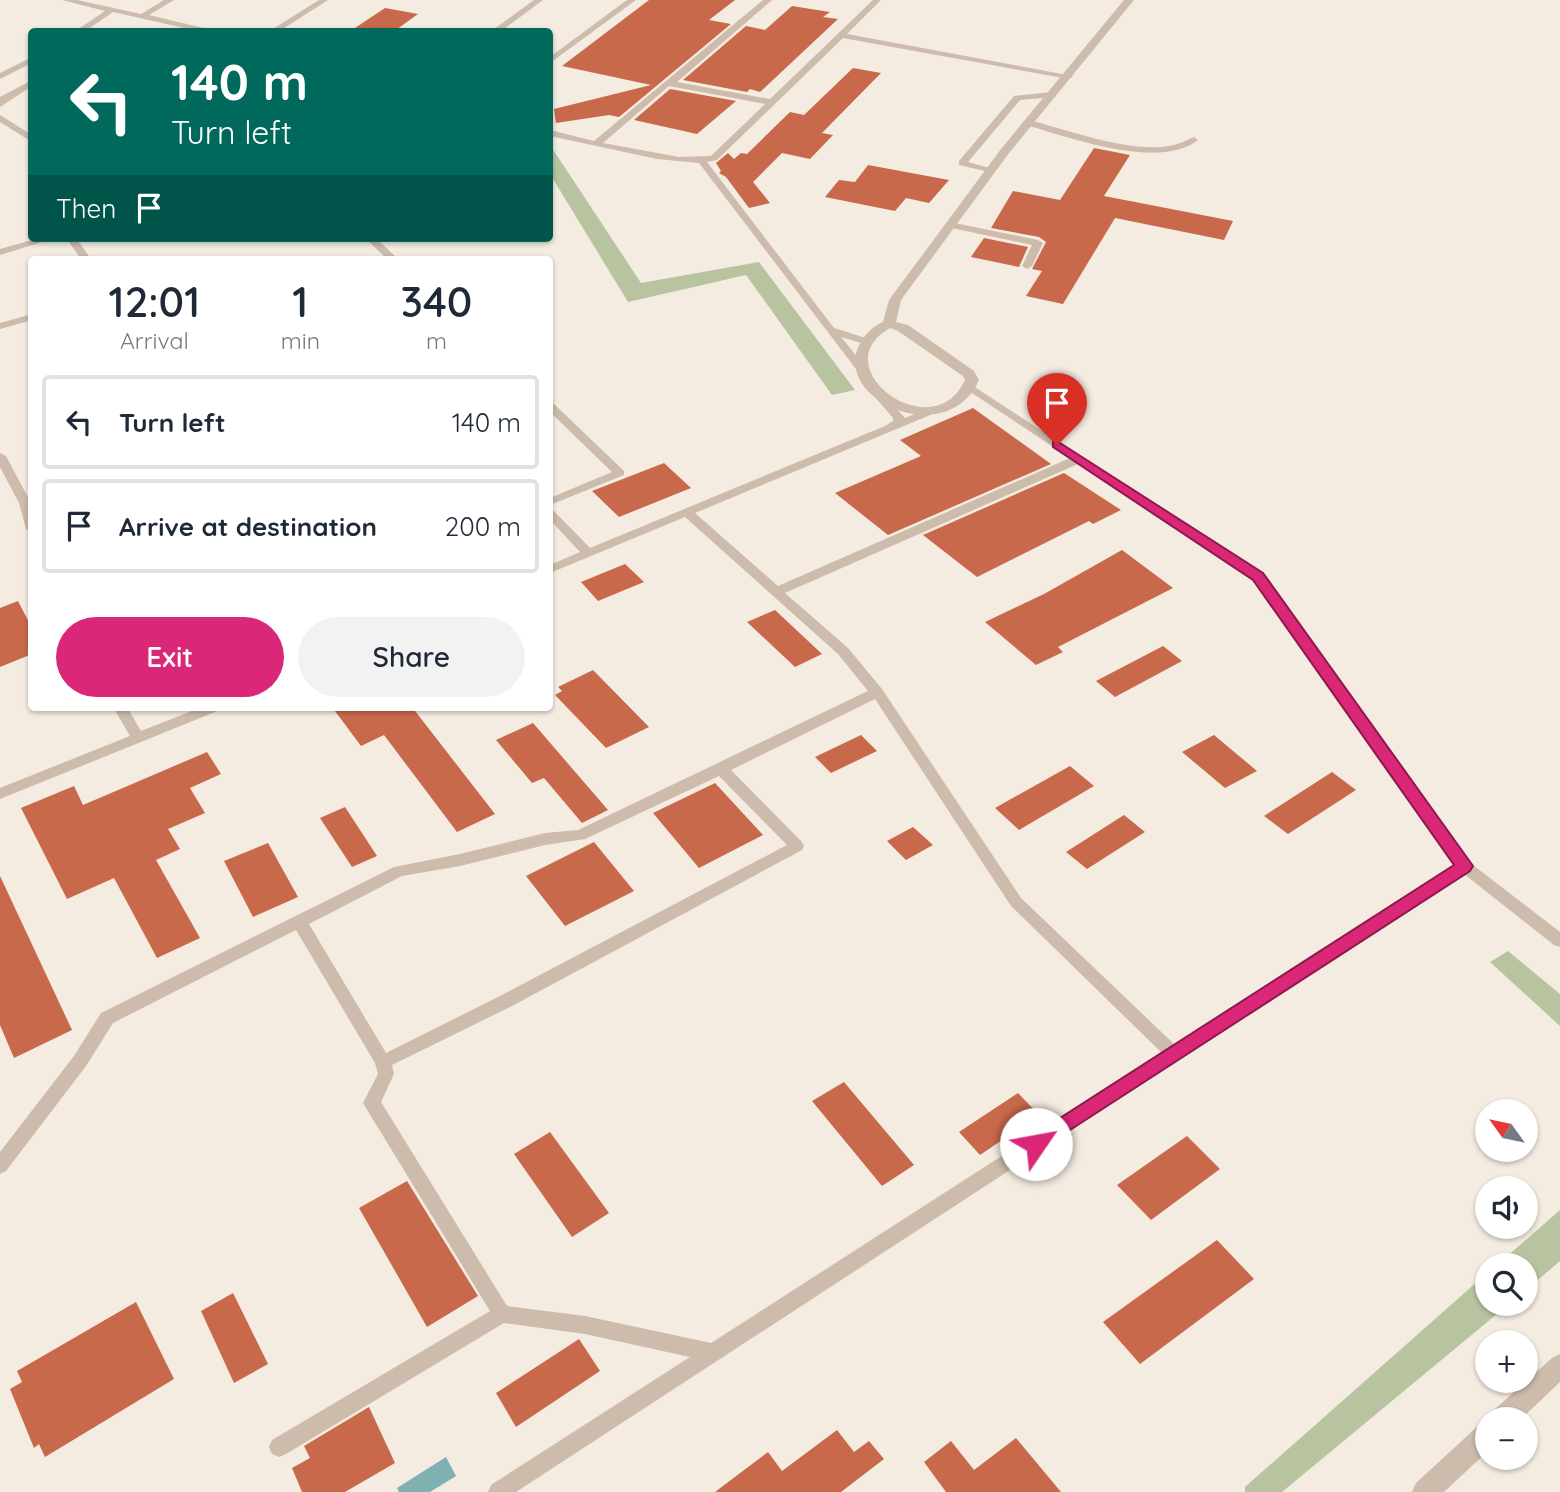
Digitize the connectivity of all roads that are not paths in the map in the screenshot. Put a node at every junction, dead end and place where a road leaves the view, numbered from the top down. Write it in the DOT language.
graph roads {
  1 [pos="66,0"];
  2 [pos="170,0"];
  3 [pos="324,0"];
  4 [pos="539,0"];
  5 [pos="632,0"];
  6 [pos="768,0"];
  7 [pos="877,0"];
  8 [pos="1129,0"];
  9 [pos="111,10"];
  10 [pos="142,16"];
  11 [pos="84,28"];
  12 [pos="198,28"];
  13 [pos="278,28"];
  14 [pos="500,28"];
  15 [pos="841,35"];
  16 [pos="553,59"];
  17 [pos="28,61"];
  18 [pos="0,76"];
  19 [pos="1069,76"];
  20 [pos="671,83"];
  21 [pos="28,84"];
  22 [pos="1052,95"];
  23 [pos="771,102"];
  24 [pos="0,104"];
  25 [pos="0,118"];
  26 [pos="1029,123"];
  27 [pos="553,134"];
  28 [pos="28,136"];
  29 [pos="1194,140"];
  30 [pos="597,143"];
  31 [pos="702,161"];
  32 [pos="990,172"];
  33 [pos="950,225"];
  34 [pos="35,242"];
  35 [pos="374,242"];
  36 [pos="0,251"];
  37 [pos="390,256"];
  38 [pos="1027,266"];
  39 [pos="28,318"];
  40 [pos="888,324"];
  41 [pos="0,326"];
  42 [pos="830,330"];
  43 [pos="868,342"];
  44 [pos="860,367"];
  45 [pos="970,387"];
  46 [pos="878,394"];
  47 [pos="553,409"];
  48 [pos="931,411"];
  49 [pos="879,434"];
  50 [pos="0,456"];
  51 [pos="1079,459"];
  52 [pos="553,501"];
  53 [pos="687,513"];
  54 [pos="28,514"];
  55 [pos="553,517"];
  56 [pos="588,553"];
  57 [pos="553,568"];
  58 [pos="776,592"];
  59 [pos="877,692"];
  60 [pos="122,711"];
  61 [pos="205,711"];
  62 [pos="138,738"];
  63 [pos="721,769"];
  64 [pos="0,794"];
  65 [pos="1464,866"];
  66 [pos="299,921"];
  67 [pos="1560,942"];
  68 [pos="1174,1054"];
  69 [pos="383,1062"];
  70 [pos="0,1166"];
  71 [pos="502,1314"];
  72 [pos="714,1353"];
  73 [pos="1560,1366"];
  74 [pos="1516,1407"];
  75 [pos="1475,1446"];
  76 [pos="279,1447"];
  77 [pos="499,1492"];
  78 [pos="1425,1492"];
  1 -- 9 [label="lane"];
  2 -- 10 [label="lane"];
  3 -- 13 [label="lane"];
  4 -- 14 [label="lane"];
  5 -- 16 [label="lane"];
  6 -- 20 [label="lane"];
  7 -- 15 [label="lane"];
  8 -- 19 [label="street"];
  9 -- 10 [label="lane"];
  9 -- 11 [label="lane"];
  10 -- 12 [label="lane"];
  15 -- 19 [label="lane"];
  15 -- 23 [label="lane"];
  17 -- 18 [label="lane"];
  19 -- 22 [label="street"];
  20 -- 23 [label="lane"];
  20 -- 30 [label="lane"];
  21 -- 24 [label="lane"];
  22 -- 26 [label="street"];
  22 -- 32 [label="lane"];
  23 -- 31 [label="lane"];
  25 -- 28 [label="lane"];
  26 -- 29 [label="lane"];
  26 -- 32 [label="street"];
  27 -- 30 [label="lane"];
  30 -- 31 [label="lane"];
  31 -- 42 [label="lane"];
  32 -- 33 [label="street"];
  33 -- 38 [label="lane"];
  33 -- 40 [label="street"];
  34 -- 36 [label="lane"];
  35 -- 37 [label="lane"];
  39 -- 41 [label="lane"];
  40 -- 43 [label="street"];
  40 -- 45 [label="street"];
  42 -- 43 [label="lane"];
  42 -- 44 [label="lane"];
  43 -- 44 [label="street"];
  44 -- 46 [label="street"];
  45 -- 48 [label="street"];
  45 -- 51 [label="lane"];
  46 -- 48 [label="street"];
  46 -- 49 [label="lane"];
  47 -- 52 [label="lane"];
  48 -- 49 [label="lane"];
  49 -- 53 [label="lane"];
  50 -- 54 [label="lane"];
  51 -- 58 [label="lane"];
  51 -- 65 [label="lane"];
  53 -- 56 [label="lane"];
  53 -- 58 [label="lane"];
  55 -- 56 [label="lane"];
  56 -- 57 [label="lane"];
  58 -- 59 [label="lane"];
  59 -- 63 [label="lane"];
  59 -- 68 [label="lane"];
  60 -- 62 [label="lane"];
  61 -- 62 [label="lane"];
  62 -- 64 [label="lane"];
  63 -- 66 [label="lane"];
  63 -- 69 [label="lane"];
  65 -- 67 [label="lane"];
  65 -- 68 [label="lane"];
  66 -- 69 [label="lane"];
  66 -- 70 [label="lane"];
  68 -- 72 [label="lane"];
  69 -- 71 [label="lane"];
  71 -- 72 [label="lane"];
  71 -- 76 [label="lane"];
  72 -- 77 [label="lane"];
  73 -- 74 [label="street"];
  75 -- 78 [label="street"];
}
